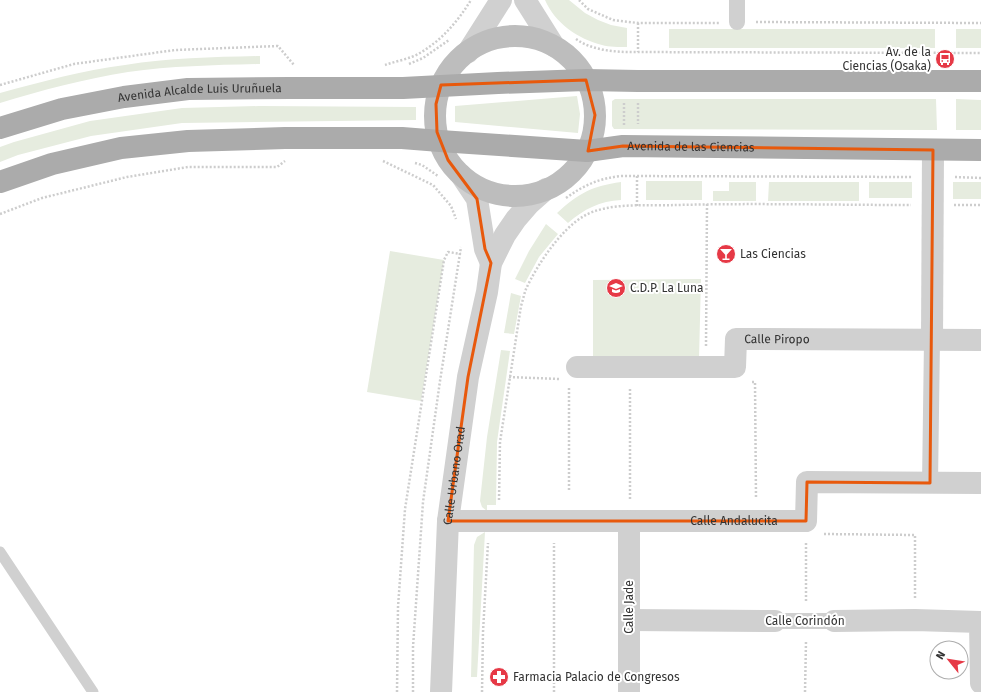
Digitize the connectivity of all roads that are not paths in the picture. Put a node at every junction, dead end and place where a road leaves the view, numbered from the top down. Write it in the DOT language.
graph roads {
  1 [pos="502,0"];
  2 [pos="525,0"];
  3 [pos="737,0"];
  4 [pos="737,22"];
  5 [pos="562,41"];
  6 [pos="468,52"];
  7 [pos="586,80"];
  8 [pos="981,81"];
  9 [pos="442,86"];
  10 [pos="0,128"];
  11 [pos="440,142"];
  12 [pos="933,150"];
  13 [pos="981,150"];
  14 [pos="587,151"];
  15 [pos="461,175"];
  16 [pos="0,182"];
  17 [pos="554,195"];
  18 [pos="492,263"];
  19 [pos="932,340"];
  20 [pos="981,340"];
  21 [pos="569,377"];
  22 [pos="930,483"];
  23 [pos="981,483"];
  24 [pos="448,521"];
  25 [pos="629,521"];
  26 [pos="0,552"];
  27 [pos="629,620"];
  28 [pos="775,621"];
  29 [pos="834,621"];
  30 [pos="981,682"];
  31 [pos="93,692"];
  32 [pos="441,692"];
  33 [pos="629,692"];
  1 -- 6 [label="street"];
  2 -- 5 [label="street"];
  3 -- 4 [label="street"];
  5 -- 6 [label="main road"];
  5 -- 7 [label="main road"];
  6 -- 9 [label="main road"];
  7 -- 8 [label="main road"];
  7 -- 9 [label="main road"];
  7 -- 14 [label="main road"];
  9 -- 10 [label="main road, Avenida Alcalde Luis Uruñuela"];
  9 -- 11 [label="main road"];
  11 -- 14 [label="main road, Avenida de las Ciencias"];
  11 -- 15 [label="main road"];
  11 -- 16 [label="main road, Avenida de las Ciencias"];
  12 -- 13 [label="main road, Avenida de las Ciencias"];
  12 -- 14 [label="main road, Avenida de las Ciencias"];
  12 -- 19 [label="street"];
  14 -- 17 [label="main road"];
  15 -- 17 [label="main road"];
  15 -- 18 [label="street"];
  17 -- 18 [label="street, Calle Urbano Orad"];
  18 -- 24 [label="street, Calle Urbano Orad"];
  19 -- 20 [label="street, Calle Piropo"];
  19 -- 21 [label="street, Calle Piropo"];
  19 -- 22 [label="street"];
  22 -- 23 [label="street, Calle Andalucita"];
  22 -- 25 [label="street, Calle Andalucita"];
  24 -- 25 [label="street, Calle Andalucita"];
  24 -- 32 [label="street, Calle Urbano Orad"];
  25 -- 27 [label="street, Calle Jade"];
  26 -- 31 [label="lane"];
  27 -- 28 [label="street, Calle Corindón"];
  27 -- 33 [label="street, Calle Jade"];
  28 -- 29 [label="street, Calle Corindón"];
  29 -- 30 [label="street, Calle Corindón"];
}
